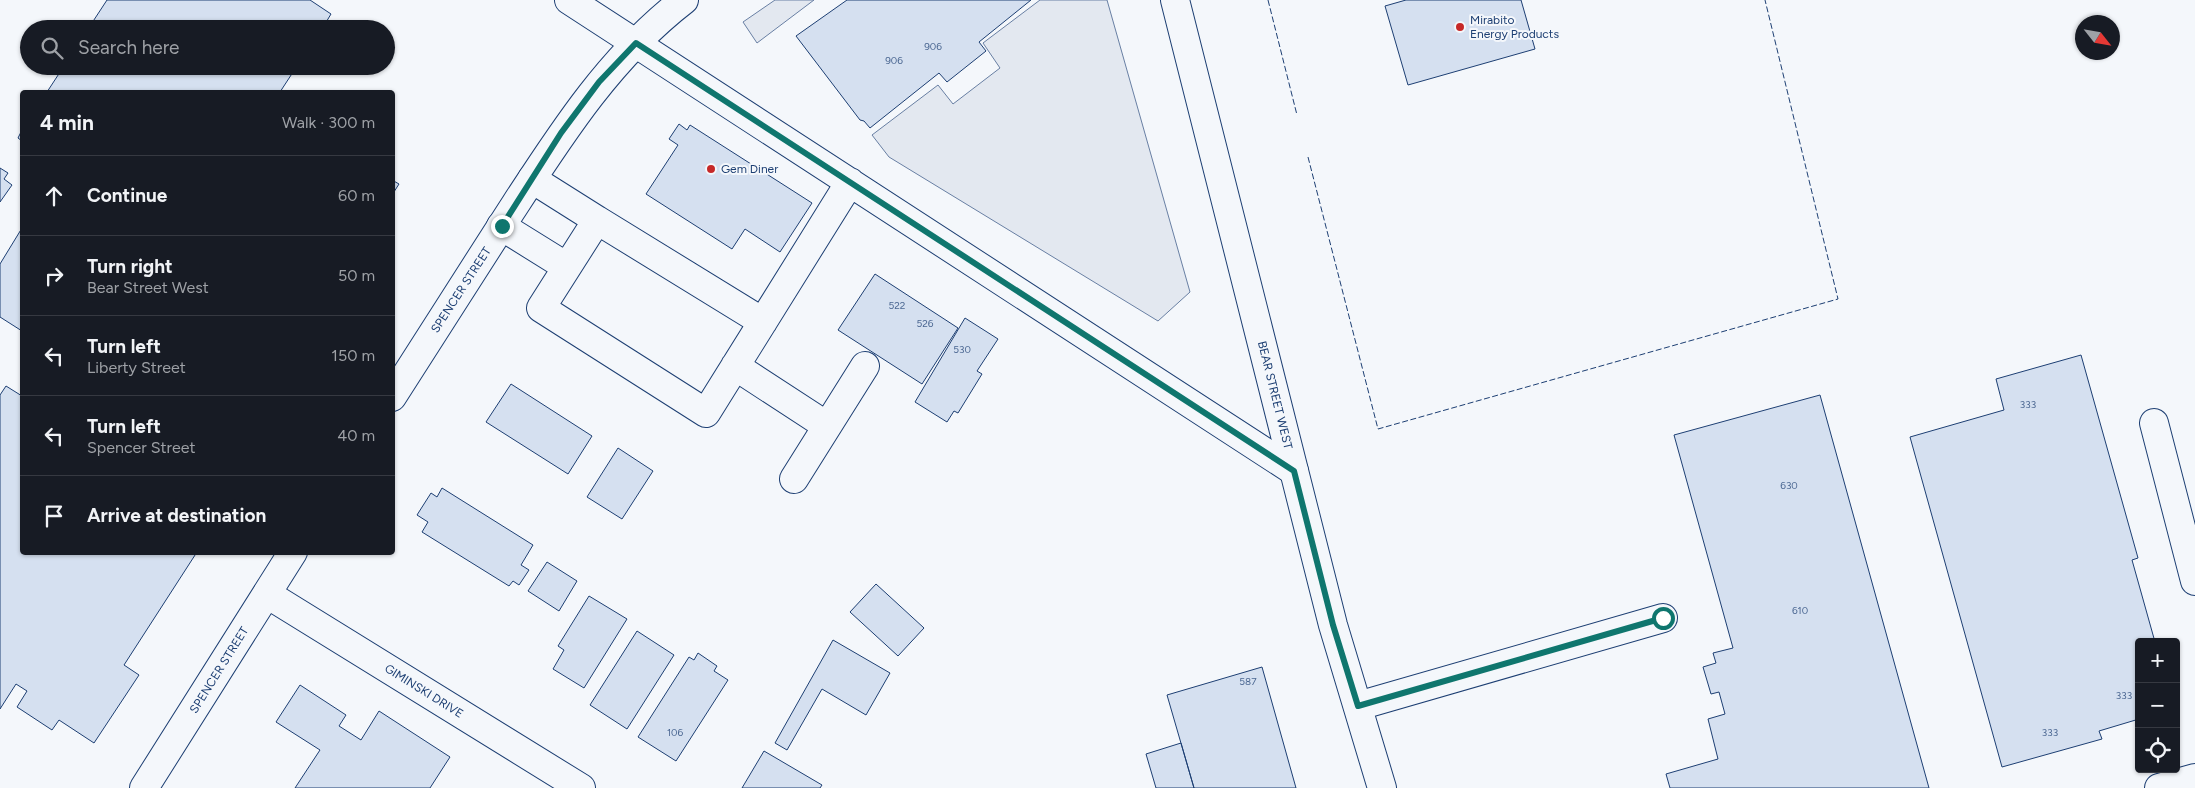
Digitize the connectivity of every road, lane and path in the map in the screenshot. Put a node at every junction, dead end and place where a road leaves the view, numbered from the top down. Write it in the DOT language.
graph roads {
  1 [pos="569,0"];
  2 [pos="684,0"];
  3 [pos="1175,0"];
  4 [pos="636,43"];
  5 [pos="532,179"];
  6 [pos="850,182"];
  7 [pos="597,220"];
  8 [pos="502,226"];
  9 [pos="567,267"];
  10 [pos="763,322"];
  11 [pos="735,366"];
  12 [pos="864,366"];
  13 [pos="395,392"];
  14 [pos="2154,423"];
  15 [pos="827,426"];
  16 [pos="1294,471"];
  17 [pos="794,479"];
  18 [pos="291,555"];
  19 [pos="2195,581"];
  20 [pos="267,594"];
  21 [pos="1663,618"];
  22 [pos="1358,706"];
  23 [pos="2195,778"];
  24 [pos="144,788"];
  25 [pos="581,788"];
  26 [pos="1382,788"];
  27 [pos="2159,788"];
  1 -- 4 [label="main road"];
  2 -- 4 [label="main road, SPENCER STREET"];
  3 -- 16 [label="main road, BEAR STREET WEST"];
  4 -- 5 [label="main road, SPENCER STREET"];
  4 -- 6 [label="main road"];
  5 -- 7 [label="main road"];
  5 -- 8 [label="main road, SPENCER STREET"];
  6 -- 10 [label="main road"];
  6 -- 16 [label="main road"];
  7 -- 9 [label="main road"];
  7 -- 10 [label="main road"];
  8 -- 9 [label="main road"];
  8 -- 13 [label="main road, SPENCER STREET"];
  9 -- 11 [label="main road"];
  10 -- 11 [label="main road"];
  11 -- 15 [label="main road"];
  12 -- 15 [label="main road"];
  14 -- 19 [label="main road"];
  15 -- 17 [label="main road"];
  16 -- 22 [label="main road, BEAR STREET WEST"];
  18 -- 20 [label="main road, SPENCER STREET"];
  20 -- 24 [label="main road, SPENCER STREET"];
  20 -- 25 [label="main road, GIMINSKI DRIVE"];
  21 -- 22 [label="main road"];
  22 -- 26 [label="main road, BEAR STREET WEST"];
  23 -- 27 [label="main road"];
}
